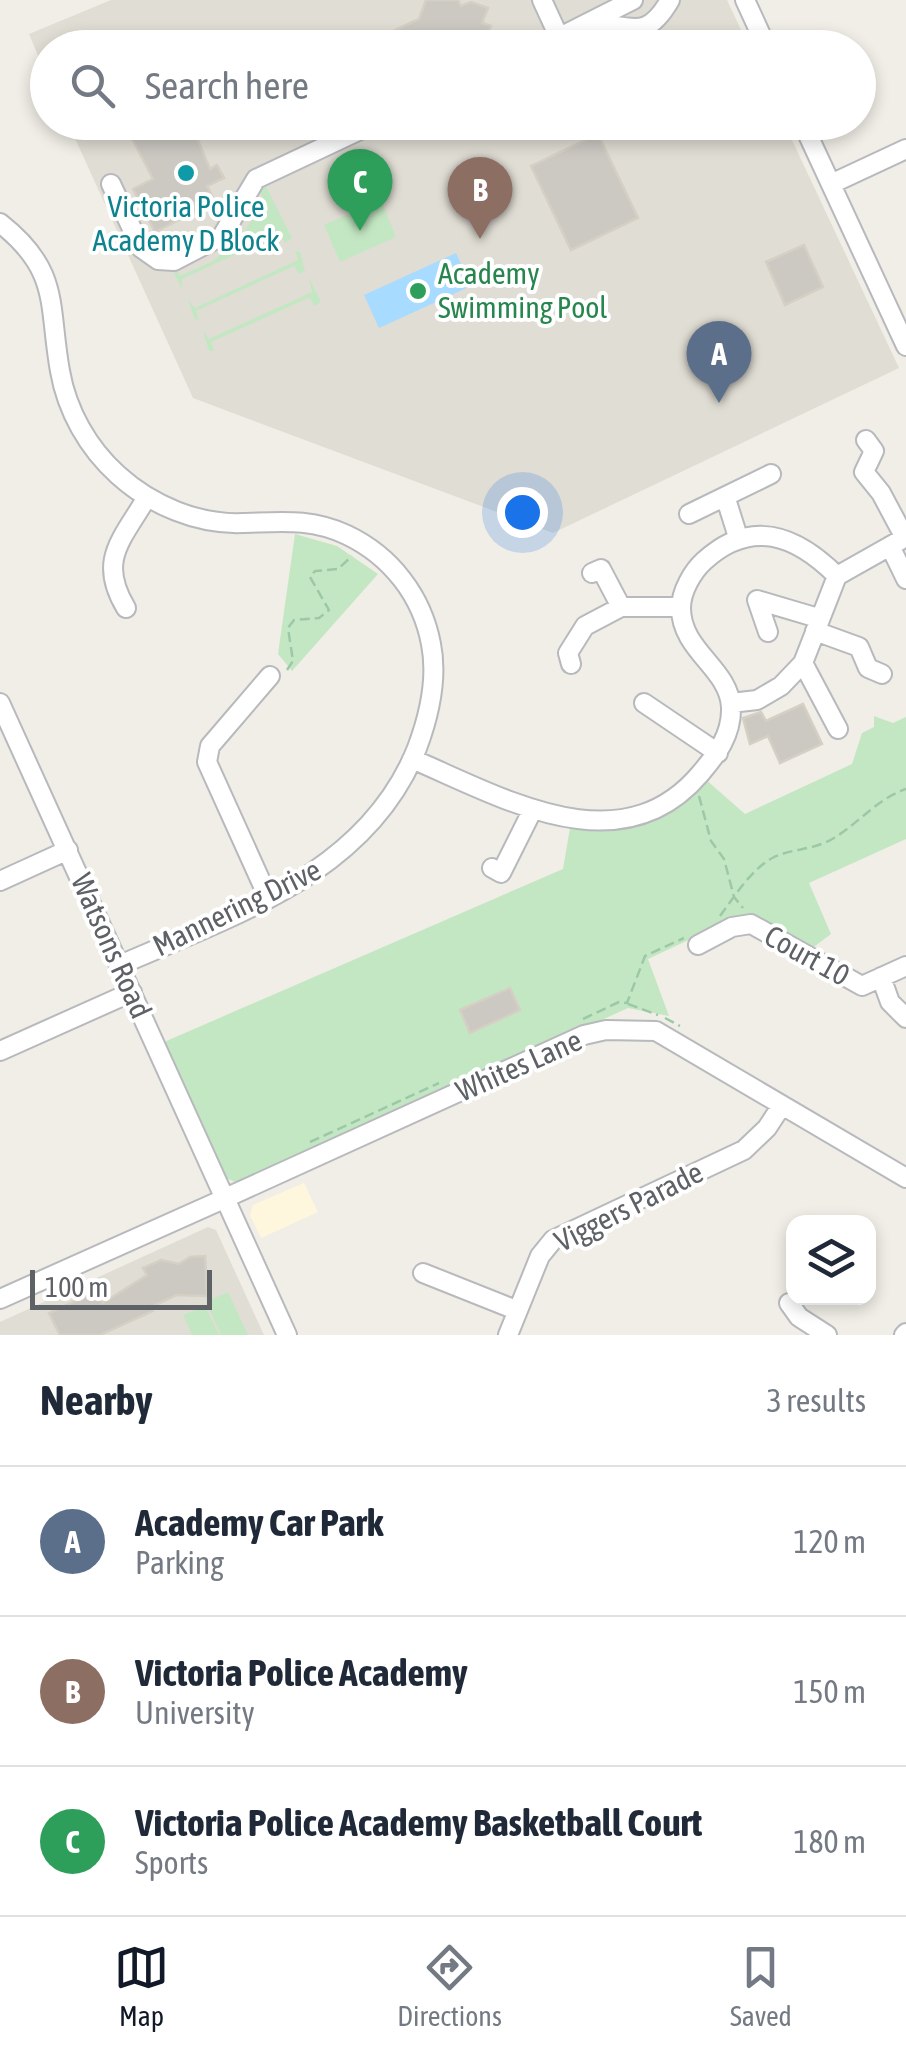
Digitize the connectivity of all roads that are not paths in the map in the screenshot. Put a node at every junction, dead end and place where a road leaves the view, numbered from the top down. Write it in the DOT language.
graph roads {
  1 [pos="542,0"];
  2 [pos="670,0"];
  3 [pos="745,0"];
  4 [pos="627,3"];
  5 [pos="588,24"];
  6 [pos="620,26"];
  7 [pos="555,30"];
  8 [pos="576,30"];
  9 [pos="759,30"];
  10 [pos="339,140"];
  11 [pos="810,140"];
  12 [pos="906,149"];
  13 [pos="110,184"];
  14 [pos="831,184"];
  15 [pos="0,223"];
  16 [pos="906,346"];
  17 [pos="866,440"];
  18 [pos="770,474"];
  19 [pos="147,497"];
  20 [pos="726,499"];
  21 [pos="688,514"];
  22 [pos="738,537"];
  23 [pos="900,540"];
  24 [pos="592,573"];
  25 [pos="837,576"];
  26 [pos="906,579"];
  27 [pos="681,606"];
  28 [pos="620,607"];
  29 [pos="126,608"];
  30 [pos="817,625"];
  31 [pos="768,632"];
  32 [pos="803,663"];
  33 [pos="571,664"];
  34 [pos="279,673"];
  35 [pos="882,674"];
  36 [pos="644,703"];
  37 [pos="0,704"];
  38 [pos="731,704"];
  39 [pos="838,729"];
  40 [pos="718,754"];
  41 [pos="412,759"];
  42 [pos="533,809"];
  43 [pos="68,850"];
  44 [pos="492,868"];
  45 [pos="0,881"];
  46 [pos="268,898"];
  47 [pos="696,939"];
  48 [pos="120,965"];
  49 [pos="906,966"];
  50 [pos="881,977"];
  51 [pos="132,992"];
  52 [pos="906,1018"];
  53 [pos="0,1051"];
  54 [pos="782,1105"];
  55 [pos="906,1178"];
  56 [pos="224,1198"];
  57 [pos="423,1273"];
  58 [pos="0,1300"];
  59 [pos="791,1305"];
  60 [pos="516,1310"];
  61 [pos="287,1335"];
  62 [pos="508,1335"];
  63 [pos="827,1335"];
  1 -- 7 [label="street"];
  2 -- 6 [label="street"];
  3 -- 9 [label="street"];
  4 -- 5 [label="street"];
  4 -- 6 [label="street"];
  5 -- 6 [label="street"];
  5 -- 8 [label="street"];
  10 -- 13 [label="street"];
  11 -- 14 [label="street"];
  12 -- 14 [label="street"];
  14 -- 16 [label="street"];
  15 -- 19 [label="street, Mannering Drive"];
  17 -- 23 [label="street"];
  18 -- 20 [label="street"];
  19 -- 29 [label="street"];
  19 -- 41 [label="street, Mannering Drive"];
  20 -- 21 [label="street"];
  20 -- 22 [label="street"];
  22 -- 25 [label="street"];
  22 -- 27 [label="street"];
  23 -- 25 [label="street"];
  23 -- 26 [label="street"];
  24 -- 28 [label="street"];
  25 -- 30 [label="street"];
  27 -- 28 [label="street"];
  27 -- 38 [label="street"];
  28 -- 33 [label="street"];
  30 -- 31 [label="street"];
  30 -- 32 [label="street"];
  30 -- 35 [label="street"];
  32 -- 38 [label="street"];
  32 -- 39 [label="street"];
  34 -- 46 [label="street"];
  36 -- 40 [label="street"];
  37 -- 43 [label="street, Watsons Road"];
  38 -- 40 [label="street"];
  40 -- 42 [label="street"];
  41 -- 42 [label="street"];
  41 -- 46 [label="street, Mannering Drive"];
  42 -- 44 [label="street"];
  43 -- 45 [label="street"];
  43 -- 48 [label="street, Watsons Road"];
  46 -- 48 [label="street, Mannering Drive"];
  47 -- 50 [label="street, Court 10"];
  48 -- 51 [label="street, Watsons Road"];
  49 -- 50 [label="street"];
  50 -- 52 [label="street"];
  51 -- 53 [label="street"];
  51 -- 56 [label="street, Watsons Road"];
  54 -- 55 [label="street, Whites Lane"];
  54 -- 56 [label="street, Whites Lane"];
  54 -- 60 [label="street, Viggers Parade"];
  56 -- 58 [label="street, Whites Lane"];
  56 -- 61 [label="street, Watsons Road"];
  57 -- 60 [label="street"];
  59 -- 63 [label="street"];
  60 -- 62 [label="street, Viggers Parade"];
}
